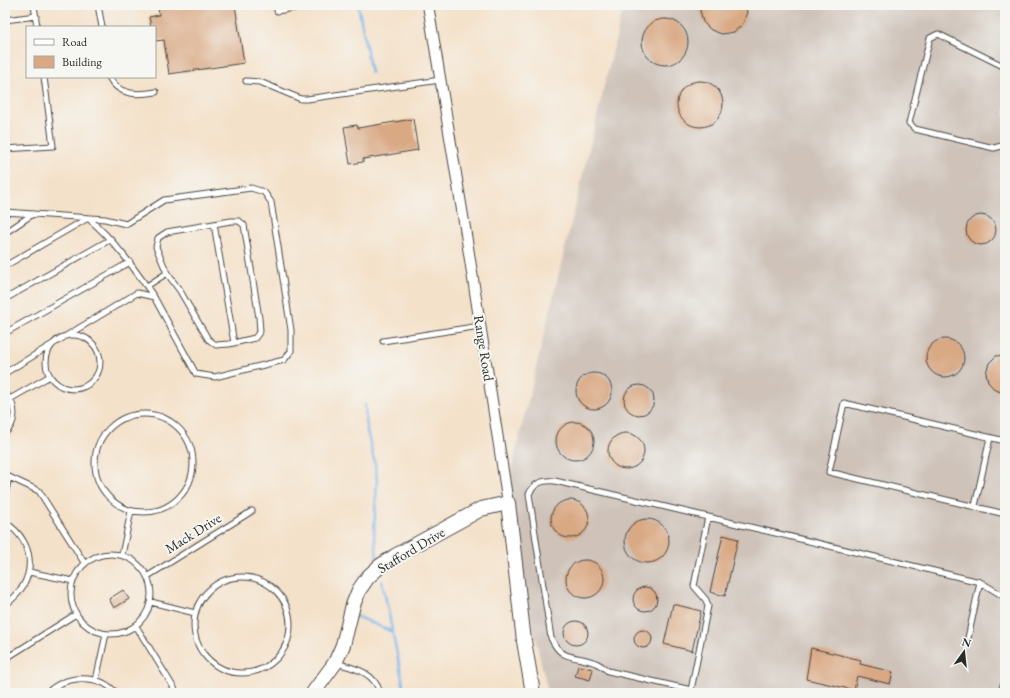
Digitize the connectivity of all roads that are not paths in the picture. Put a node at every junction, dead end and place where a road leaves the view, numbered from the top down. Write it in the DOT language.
graph roads {
  1 [pos="34,5"];
  2 [pos="98,5"];
  3 [pos="428,5"];
  4 [pos="305,6"];
  5 [pos="277,10"];
  6 [pos="36,16"];
  7 [pos="5,20"];
  8 [pos="37,26"];
  9 [pos="102,26"];
  10 [pos="1005,67"];
  11 [pos="44,78"];
  12 [pos="110,78"];
  13 [pos="440,80"];
  14 [pos="246,81"];
  15 [pos="156,92"];
  16 [pos="1005,145"];
  17 [pos="5,149"];
  18 [pos="5,212"];
  19 [pos="34,214"];
  20 [pos="88,218"];
  21 [pos="214,224"];
  22 [pos="5,233"];
  23 [pos="111,238"];
  24 [pos="130,262"];
  25 [pos="5,266"];
  26 [pos="167,274"];
  27 [pos="146,286"];
  28 [pos="154,297"];
  29 [pos="5,299"];
  30 [pos="480,326"];
  31 [pos="5,333"];
  32 [pos="59,339"];
  33 [pos="384,341"];
  34 [pos="234,343"];
  35 [pos="5,373"];
  36 [pos="50,376"];
  37 [pos="5,393"];
  38 [pos="10,399"];
  39 [pos="5,433"];
  40 [pos="990,438"];
  41 [pos="1005,441"];
  42 [pos="7,475"];
  43 [pos="5,496"];
  44 [pos="508,503"];
  45 [pos="975,506"];
  46 [pos="131,511"];
  47 [pos="252,511"];
  48 [pos="1005,514"];
  49 [pos="708,517"];
  50 [pos="5,522"];
  51 [pos="122,555"];
  52 [pos="85,564"];
  53 [pos="29,572"];
  54 [pos="148,576"];
  55 [pos="73,581"];
  56 [pos="980,582"];
  57 [pos="1005,597"];
  58 [pos="152,602"];
  59 [pos="5,605"];
  60 [pos="195,613"];
  61 [pos="76,614"];
  62 [pos="136,626"];
  63 [pos="106,634"];
  64 [pos="968,638"];
  65 [pos="5,659"];
  66 [pos="335,663"];
  67 [pos="96,680"];
  68 [pos="1005,688"];
  69 [pos="692,692"];
  70 [pos="47,693"];
  71 [pos="116,693"];
  72 [pos="176,693"];
  73 [pos="313,693"];
  74 [pos="380,693"];
  75 [pos="533,693"];
  76 [pos="1004,693"];
  1 -- 6 [label="lane"];
  2 -- 9 [label="lane"];
  3 -- 13 [label="street, Range Road"];
  4 -- 5 [label="lane"];
  6 -- 7 [label="lane"];
  6 -- 8 [label="lane"];
  10 -- 16 [label="lane"];
  11 -- 17 [label="lane"];
  12 -- 15 [label="lane"];
  13 -- 14 [label="lane"];
  13 -- 30 [label="street, Range Road"];
  18 -- 19 [label="lane"];
  19 -- 20 [label="lane"];
  19 -- 22 [label="lane"];
  20 -- 23 [label="lane"];
  20 -- 25 [label="lane"];
  20 -- 28 [label="lane"];
  21 -- 26 [label="lane"];
  21 -- 34 [label="lane"];
  21 -- 34 [label="lane"];
  23 -- 24 [label="lane"];
  23 -- 29 [label="lane"];
  24 -- 27 [label="lane"];
  24 -- 31 [label="lane"];
  26 -- 27 [label="lane"];
  26 -- 34 [label="lane"];
  27 -- 28 [label="lane"];
  28 -- 32 [label="lane"];
  30 -- 33 [label="lane"];
  30 -- 44 [label="street, Range Road"];
  32 -- 35 [label="lane"];
  32 -- 36 [label="lane"];
  32 -- 36 [label="lane"];
  36 -- 38 [label="lane"];
  37 -- 38 [label="lane"];
  38 -- 39 [label="lane"];
  40 -- 41 [label="lane"];
  40 -- 45 [label="lane"];
  40 -- 45 [label="lane"];
  42 -- 43 [label="lane"];
  42 -- 52 [label="lane"];
  44 -- 66 [label="street, Stafford Drive"];
  44 -- 75 [label="street, Range Road"];
  45 -- 48 [label="lane"];
  46 -- 46 [label="lane"];
  46 -- 51 [label="lane"];
  47 -- 54 [label="lane, Mack Drive"];
  49 -- 56 [label="lane"];
  49 -- 69 [label="lane"];
  49 -- 69 [label="lane"];
  50 -- 53 [label="lane"];
  51 -- 52 [label="lane"];
  51 -- 54 [label="lane"];
  52 -- 55 [label="lane"];
  53 -- 55 [label="lane"];
  53 -- 59 [label="lane"];
  54 -- 58 [label="lane"];
  55 -- 61 [label="lane"];
  56 -- 57 [label="lane"];
  56 -- 64 [label="lane"];
  58 -- 60 [label="lane"];
  58 -- 62 [label="lane"];
  60 -- 60 [label="lane"];
  61 -- 63 [label="lane"];
  61 -- 65 [label="lane"];
  62 -- 63 [label="lane"];
  62 -- 72 [label="lane"];
  63 -- 67 [label="lane"];
  66 -- 73 [label="street, Stafford Drive"];
  66 -- 74 [label="lane"];
  67 -- 70 [label="lane"];
  67 -- 71 [label="lane"];
  68 -- 76 [label="street"];
}
